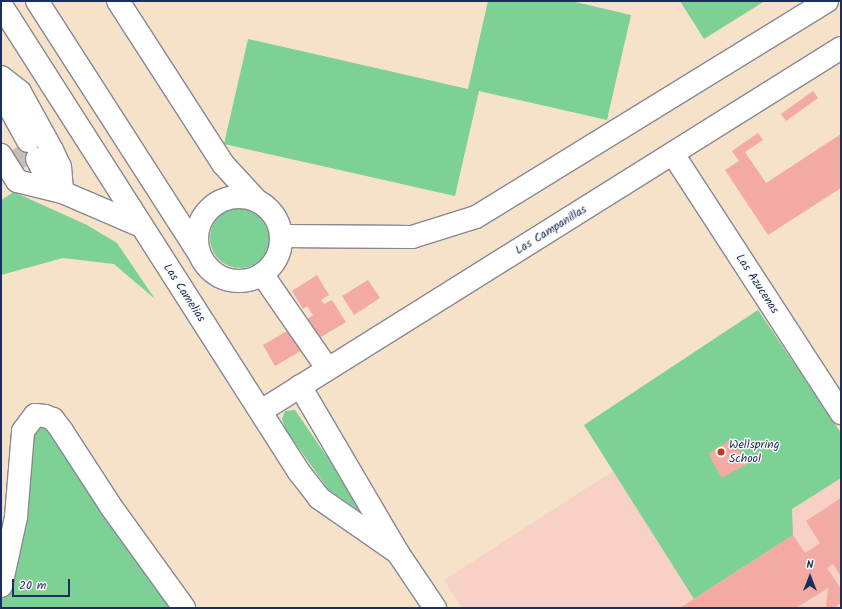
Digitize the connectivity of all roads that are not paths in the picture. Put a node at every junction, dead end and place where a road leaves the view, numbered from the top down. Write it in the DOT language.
graph roads {
  1 [pos="37,1"];
  2 [pos="118,1"];
  3 [pos="827,1"];
  4 [pos="1,5"];
  5 [pos="841,48"];
  6 [pos="1,77"];
  7 [pos="1,92"];
  8 [pos="1,118"];
  9 [pos="22,153"];
  10 [pos="673,154"];
  11 [pos="55,185"];
  12 [pos="257,201"];
  13 [pos="139,225"];
  14 [pos="281,236"];
  15 [pos="200,255"];
  16 [pos="262,274"];
  17 [pos="327,368"];
  18 [pos="300,386"];
  19 [pos="261,411"];
  20 [pos="841,413"];
  21 [pos="398,553"];
  22 [pos="1,586"];
  23 [pos="184,608"];
  24 [pos="435,608"];
  1 -- 15 [label="street"];
  2 -- 12 [label="street"];
  3 -- 14 [label="street"];
  4 -- 13 [label="street, Las Camelias"];
  5 -- 10 [label="street, Las Campanillas"];
  6 -- 11 [label="street"];
  7 -- 9 [label="street"];
  8 -- 9 [label="street"];
  9 -- 11 [label="street"];
  9 -- 11 [label="street"];
  10 -- 17 [label="street, Las Campanillas"];
  10 -- 20 [label="street, Las Azucenas"];
  11 -- 13 [label="street"];
  12 -- 14 [label="street"];
  12 -- 15 [label="street"];
  13 -- 19 [label="street, Las Camelias"];
  14 -- 16 [label="street"];
  15 -- 16 [label="street"];
  16 -- 17 [label="street"];
  17 -- 18 [label="street, Las Campanillas"];
  18 -- 19 [label="street, Las Campanillas"];
  18 -- 21 [label="street, Las Camelias"];
  19 -- 21 [label="street, Las Camelias"];
  21 -- 24 [label="street, Las Camelias"];
  22 -- 23 [label="street"];
}
